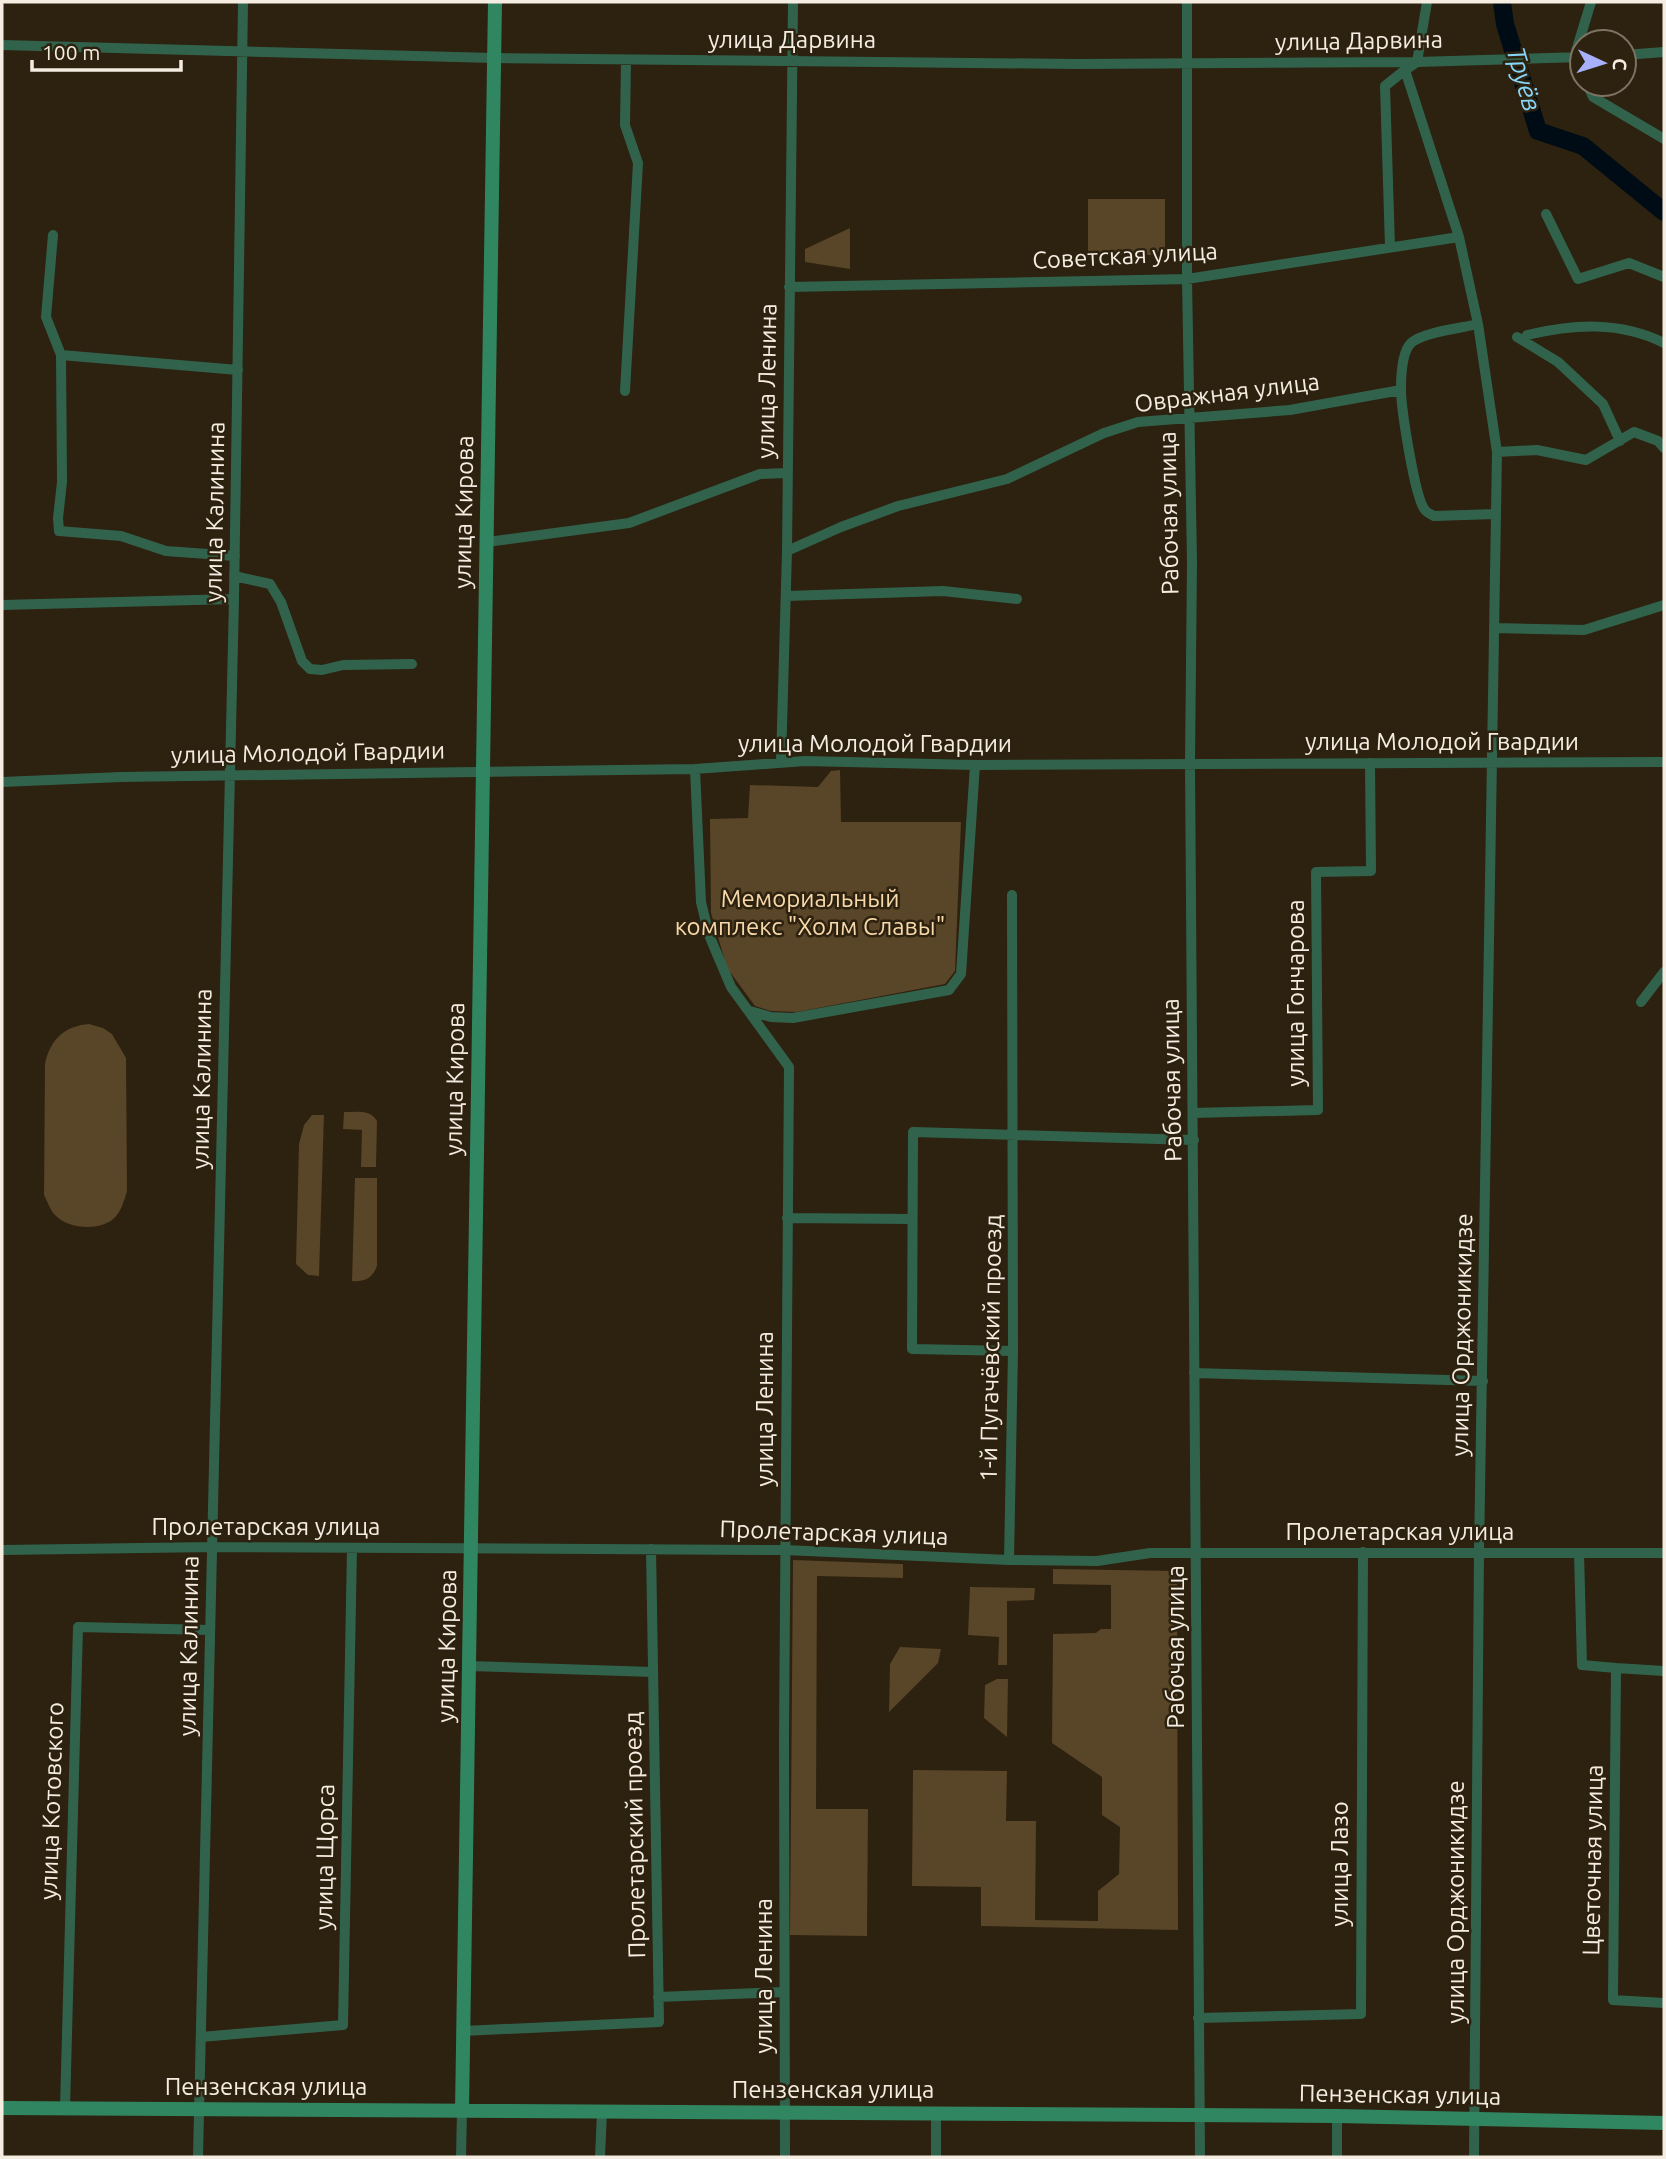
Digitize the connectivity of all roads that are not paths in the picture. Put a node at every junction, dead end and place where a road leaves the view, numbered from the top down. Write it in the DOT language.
graph roads {
  1 [pos="243,2"];
  2 [pos="495,2"];
  3 [pos="793,2"];
  4 [pos="1187,2"];
  5 [pos="1427,2"];
  6 [pos="1591,2"];
  7 [pos="1585,28"];
  8 [pos="2,45"];
  9 [pos="242,51"];
  10 [pos="1664,52"];
  11 [pos="1638,54"];
  12 [pos="1568,57"];
  13 [pos="495,58"];
  14 [pos="626,60"];
  15 [pos="792,61"];
  16 [pos="1417,62"];
  17 [pos="1188,64"];
  18 [pos="1405,70"];
  19 [pos="1595,98"];
  20 [pos="1664,139"];
  21 [pos="1546,214"];
  22 [pos="53,236"];
  23 [pos="1459,237"];
  24 [pos="1390,247"];
  25 [pos="1664,277"];
  26 [pos="1187,279"];
  27 [pos="789,287"];
  28 [pos="1478,324"];
  29 [pos="1664,343"];
  30 [pos="61,355"];
  31 [pos="238,370"];
  32 [pos="1401,390"];
  33 [pos="625,391"];
  34 [pos="1189,419"];
  35 [pos="1620,441"];
  36 [pos="1664,448"];
  37 [pos="1497,452"];
  38 [pos="786,472"];
  39 [pos="1496,514"];
  40 [pos="487,542"];
  41 [pos="786,551"];
  42 [pos="235,556"];
  43 [pos="234,576"];
  44 [pos="786,596"];
  45 [pos="234,599"];
  46 [pos="1017,600"];
  47 [pos="2,605"];
  48 [pos="1664,605"];
  49 [pos="1494,628"];
  50 [pos="412,664"];
  51 [pos="782,761"];
  52 [pos="1491,762"];
  53 [pos="1664,762"];
  54 [pos="1190,763"];
  55 [pos="1370,763"];
  56 [pos="975,765"];
  57 [pos="695,769"];
  58 [pos="482,771"];
  59 [pos="229,777"];
  60 [pos="2,782"];
  61 [pos="1012,895"];
  62 [pos="1664,971"];
  63 [pos="1641,1002"];
  64 [pos="750,1011"];
  65 [pos="1193,1113"];
  66 [pos="1014,1136"];
  67 [pos="1194,1140"];
  68 [pos="788,1218"];
  69 [pos="912,1219"];
  70 [pos="1013,1351"];
  71 [pos="1194,1373"];
  72 [pos="1483,1381"];
  73 [pos="212,1547"];
  74 [pos="352,1548"];
  75 [pos="471,1548"];
  76 [pos="651,1549"];
  77 [pos="2,1550"];
  78 [pos="785,1550"];
  79 [pos="1363,1552"];
  80 [pos="1479,1552"];
  81 [pos="1196,1553"];
  82 [pos="1579,1553"];
  83 [pos="1664,1553"];
  84 [pos="1009,1560"];
  85 [pos="210,1630"];
  86 [pos="469,1666"];
  87 [pos="1616,1668"];
  88 [pos="1664,1671"];
  89 [pos="653,1672"];
  90 [pos="784,1992"];
  91 [pos="658,1997"];
  92 [pos="1664,2003"];
  93 [pos="1198,2018"];
  94 [pos="464,2031"];
  95 [pos="201,2037"];
  96 [pos="2,2108"];
  97 [pos="65,2108"];
  98 [pos="199,2109"];
  99 [pos="462,2111"];
  100 [pos="602,2112"];
  101 [pos="786,2113"];
  102 [pos="936,2114"];
  103 [pos="1199,2115"];
  104 [pos="1337,2116"];
  105 [pos="1475,2119"];
  106 [pos="1664,2123"];
  107 [pos="198,2157"];
  108 [pos="461,2157"];
  109 [pos="600,2157"];
  110 [pos="785,2157"];
  111 [pos="936,2157"];
  112 [pos="1200,2157"];
  113 [pos="1337,2157"];
  114 [pos="1474,2157"];
  1 -- 9 [label="street, улица Калинина"];
  2 -- 13 [label="street, улица Кирова"];
  3 -- 15 [label="street, улица Ленина"];
  4 -- 17 [label="street, Рабочая улица"];
  5 -- 16 [label="street"];
  6 -- 7 [label="street"];
  8 -- 9 [label="street, улица Дарвина"];
  9 -- 13 [label="street, улица Дарвина"];
  9 -- 31 [label="street, улица Калинина"];
  10 -- 11 [label="street"];
  12 -- 16 [label="street, улица Дарвина"];
  13 -- 14 [label="street, улица Дарвина"];
  13 -- 40 [label="street, улица Кирова"];
  14 -- 15 [label="street, улица Дарвина"];
  14 -- 33 [label="street"];
  15 -- 17 [label="street, улица Дарвина"];
  15 -- 27 [label="street, улица Ленина"];
  16 -- 17 [label="street, улица Дарвина"];
  16 -- 18 [label="street"];
  17 -- 26 [label="street, Рабочая улица"];
  18 -- 23 [label="street, улица Орджоникидзе"];
  18 -- 24 [label="street"];
  19 -- 20 [label="street"];
  21 -- 25 [label="street"];
  22 -- 30 [label="street"];
  23 -- 24 [label="street, Советская улица"];
  23 -- 28 [label="street, улица Орджоникидзе"];
  24 -- 26 [label="street, Советская улица"];
  26 -- 27 [label="street, Советская улица"];
  26 -- 34 [label="street, Рабочая улица"];
  27 -- 38 [label="street, улица Ленина"];
  28 -- 32 [label="street"];
  28 -- 37 [label="street, улица Орджоникидзе"];
  29 -- 35 [label="street"];
  30 -- 31 [label="street"];
  30 -- 42 [label="street"];
  31 -- 42 [label="street, улица Калинина"];
  32 -- 34 [label="street, Овражная улица"];
  32 -- 39 [label="street"];
  34 -- 41 [label="street, Овражная улица"];
  34 -- 54 [label="street, Рабочая улица"];
  35 -- 36 [label="street"];
  35 -- 37 [label="street"];
  37 -- 39 [label="street, улица Орджоникидзе"];
  38 -- 40 [label="street"];
  38 -- 41 [label="street, улица Ленина"];
  39 -- 49 [label="street, улица Орджоникидзе"];
  40 -- 58 [label="street, улица Кирова"];
  41 -- 44 [label="street, улица Ленина"];
  42 -- 43 [label="street, улица Калинина"];
  43 -- 45 [label="street, улица Калинина"];
  43 -- 50 [label="street"];
  44 -- 46 [label="street"];
  44 -- 51 [label="street, улица Ленина"];
  45 -- 47 [label="street"];
  45 -- 59 [label="street, улица Калинина"];
  48 -- 49 [label="street"];
  49 -- 52 [label="street, улица Орджоникидзе"];
  51 -- 56 [label="street, улица Молодой Гвардии"];
  51 -- 57 [label="street, улица Молодой Гвардии"];
  52 -- 53 [label="street, улица Молодой Гвардии"];
  52 -- 55 [label="street, улица Молодой Гвардии"];
  52 -- 72 [label="street, улица Орджоникидзе"];
  54 -- 55 [label="street, улица Молодой Гвардии"];
  54 -- 56 [label="street, улица Молодой Гвардии"];
  54 -- 65 [label="street, Рабочая улица"];
  55 -- 65 [label="street, улица Гончарова"];
  56 -- 64 [label="street"];
  57 -- 58 [label="street, улица Молодой Гвардии"];
  57 -- 64 [label="street, улица Ленина"];
  58 -- 59 [label="street, улица Молодой Гвардии"];
  58 -- 75 [label="street, улица Кирова"];
  59 -- 60 [label="street, улица Молодой Гвардии"];
  59 -- 73 [label="street, улица Калинина"];
  61 -- 66 [label="street, 1-й Пугачёвский проезд"];
  62 -- 63 [label="street"];
  64 -- 68 [label="street, улица Ленина"];
  65 -- 67 [label="street, Рабочая улица"];
  66 -- 67 [label="street"];
  66 -- 69 [label="street"];
  66 -- 70 [label="street, 1-й Пугачёвский проезд"];
  67 -- 71 [label="street, Рабочая улица"];
  68 -- 69 [label="street"];
  68 -- 78 [label="street, улица Ленина"];
  69 -- 70 [label="street"];
  70 -- 84 [label="street, 1-й Пугачёвский проезд"];
  71 -- 72 [label="street"];
  71 -- 81 [label="street, Рабочая улица"];
  72 -- 80 [label="street, улица Орджоникидзе"];
  73 -- 74 [label="street, Пролетарская улица"];
  73 -- 77 [label="street, Пролетарская улица"];
  73 -- 85 [label="street, улица Калинина"];
  74 -- 75 [label="street, Пролетарская улица"];
  74 -- 95 [label="street, улица Щорса"];
  75 -- 76 [label="street, Пролетарская улица"];
  75 -- 86 [label="street, улица Кирова"];
  76 -- 78 [label="street, Пролетарская улица"];
  76 -- 89 [label="street, Пролетарский проезд"];
  78 -- 84 [label="street, Пролетарская улица"];
  78 -- 90 [label="street, улица Ленина"];
  79 -- 80 [label="street, Пролетарская улица"];
  79 -- 81 [label="street, Пролетарская улица"];
  79 -- 93 [label="street, улица Лазо"];
  80 -- 82 [label="street, Пролетарская улица"];
  80 -- 105 [label="street, улица Орджоникидзе"];
  81 -- 84 [label="street, Пролетарская улица"];
  81 -- 93 [label="street, Рабочая улица"];
  82 -- 83 [label="street, Пролетарская улица"];
  82 -- 87 [label="street"];
  85 -- 95 [label="street, улица Калинина"];
  85 -- 97 [label="street, улица Котовского"];
  86 -- 89 [label="street"];
  86 -- 94 [label="street, улица Кирова"];
  87 -- 88 [label="street"];
  87 -- 92 [label="street, Цветочная улица"];
  89 -- 91 [label="street, Пролетарский проезд"];
  90 -- 91 [label="street"];
  90 -- 101 [label="street, улица Ленина"];
  91 -- 94 [label="street, Пролетарский проезд"];
  93 -- 103 [label="street, Рабочая улица"];
  94 -- 99 [label="street, улица Кирова"];
  95 -- 98 [label="street, улица Калинина"];
  96 -- 97 [label="street, Пензенская улица"];
  97 -- 98 [label="street, Пензенская улица"];
  98 -- 99 [label="street, Пензенская улица"];
  98 -- 107 [label="street, улица Калинина"];
  99 -- 100 [label="street, Пензенская улица"];
  99 -- 108 [label="street, улица Кирова"];
  100 -- 101 [label="street, Пензенская улица"];
  100 -- 109 [label="street"];
  101 -- 102 [label="street, Пензенская улица"];
  101 -- 110 [label="street, улица Ленина"];
  102 -- 103 [label="street, Пензенская улица"];
  102 -- 111 [label="street"];
  103 -- 104 [label="street, Пензенская улица"];
  103 -- 112 [label="street, Рабочая улица"];
  104 -- 105 [label="street, Пензенская улица"];
  104 -- 113 [label="street"];
  105 -- 106 [label="street, Пензенская улица"];
  105 -- 114 [label="street, улица Орджоникидзе"];
}
